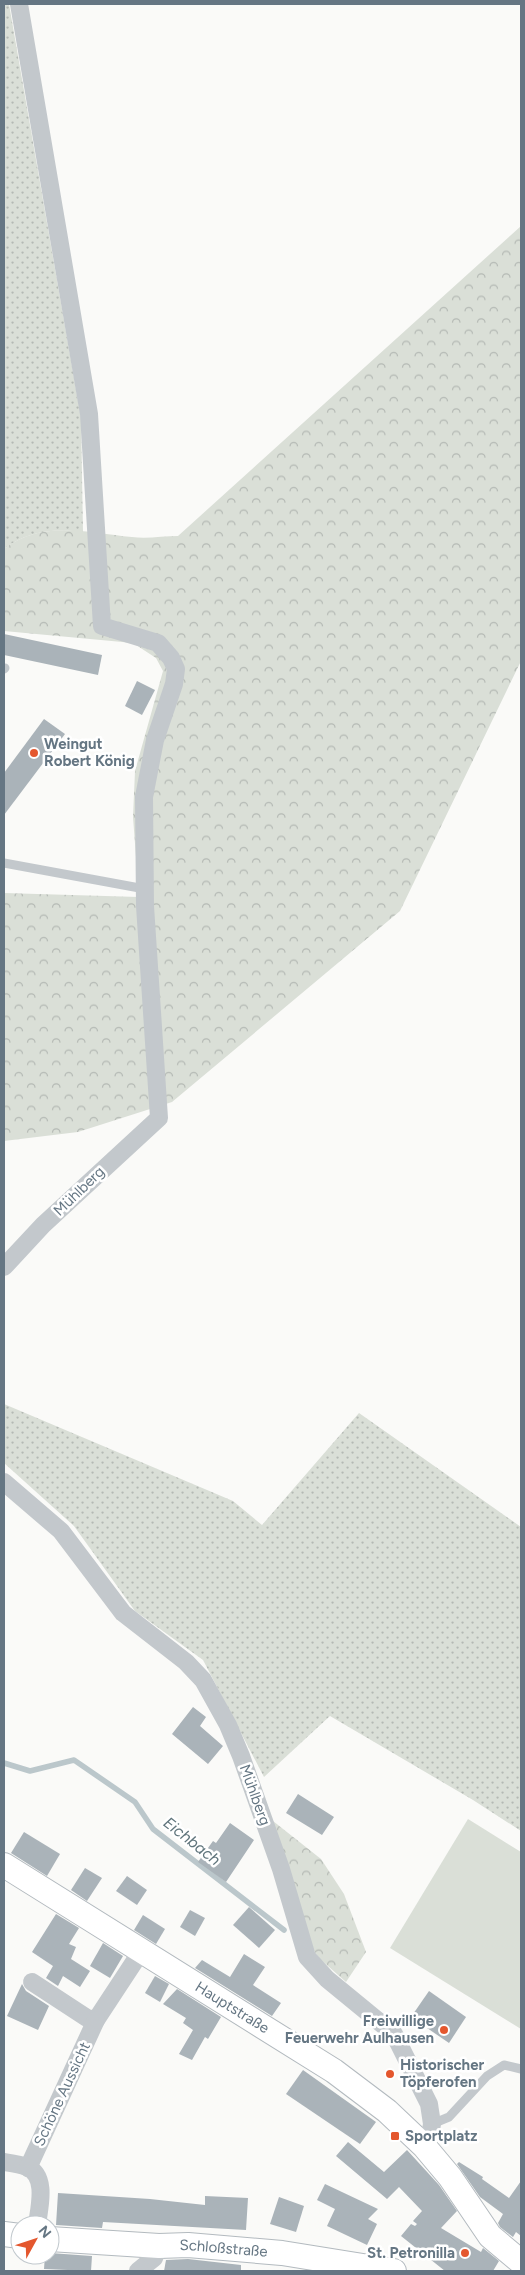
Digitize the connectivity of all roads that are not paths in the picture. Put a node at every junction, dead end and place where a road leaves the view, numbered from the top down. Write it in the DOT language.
graph roads {
  1 [pos="19,4"];
  2 [pos="4,863"];
  3 [pos="145,889"];
  4 [pos="4,1268"];
  5 [pos="4,1482"];
  6 [pos="4,1865"];
  7 [pos="142,1950"];
  8 [pos="32,1982"];
  9 [pos="96,2020"];
  10 [pos="521,2069"];
  11 [pos="432,2124"];
  12 [pos="424,2146"];
  13 [pos="4,2162"];
  14 [pos="28,2168"];
  15 [pos="38,2215"];
  16 [pos="60,2241"];
  17 [pos="159,2246"];
  18 [pos="521,2262"];
  19 [pos="138,2271"];
  20 [pos="394,2271"];
  1 -- 3 [label="street"];
  2 -- 3 [label="lane"];
  3 -- 4 [label="street, Mühlberg"];
  5 -- 11 [label="street, Mühlberg"];
  6 -- 7 [label="main road, Hauptstraße"];
  7 -- 9 [label="street, Schöne Aussicht"];
  7 -- 12 [label="main road, Hauptstraße"];
  8 -- 9 [label="street"];
  9 -- 14 [label="street, Schöne Aussicht"];
  10 -- 11 [label="lane"];
  11 -- 12 [label="street"];
  12 -- 18 [label="main road, Hauptstraße"];
  13 -- 14 [label="street"];
  14 -- 15 [label="street"];
  16 -- 17 [label="main road, Schloßstraße"];
  17 -- 19 [label="street"];
  17 -- 20 [label="main road, Schloßstraße"];
}
